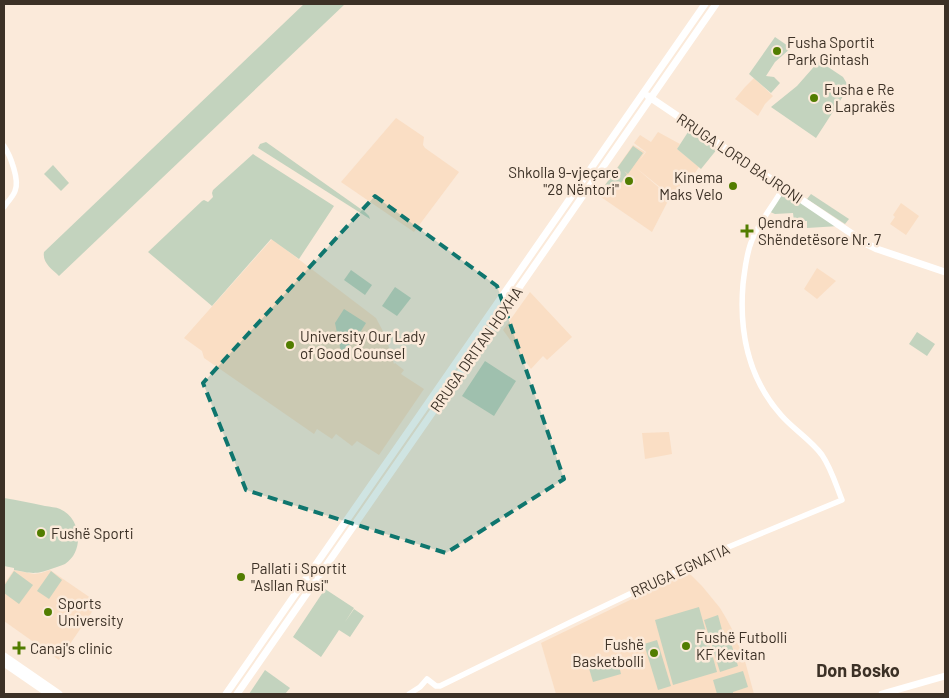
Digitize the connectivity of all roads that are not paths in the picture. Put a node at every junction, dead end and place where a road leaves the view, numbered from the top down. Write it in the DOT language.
graph roads {
  1 [pos="705,4"];
  2 [pos="716,4"];
  3 [pos="643,93"];
  4 [pos="651,98"];
  5 [pos="4,146"];
  6 [pos="784,188"];
  7 [pos="4,207"];
  8 [pos="945,272"];
  9 [pos="4,656"];
  10 [pos="4,663"];
  11 [pos="945,676"];
  12 [pos="49,694"];
  13 [pos="59,694"];
  14 [pos="226,694"];
  15 [pos="237,694"];
  16 [pos="410,694"];
  17 [pos="882,694"];
  1 -- 3 [label="main road, RRUGA DRITAN HOXHA"];
  2 -- 4 [label="main road, RRUGA DRITAN HOXHA"];
  3 -- 4 [label="main road, RRUGA LORD BAJRONI"];
  3 -- 14 [label="main road, RRUGA DRITAN HOXHA"];
  4 -- 6 [label="main road, RRUGA LORD BAJRONI"];
  4 -- 15 [label="main road, RRUGA DRITAN HOXHA"];
  5 -- 7 [label="street"];
  6 -- 8 [label="main road, RRUGA LORD BAJRONI"];
  6 -- 16 [label="street, RRUGA EGNATIA"];
  9 -- 13 [label="main road"];
  10 -- 12 [label="main road"];
  11 -- 17 [label="main road"];
}
